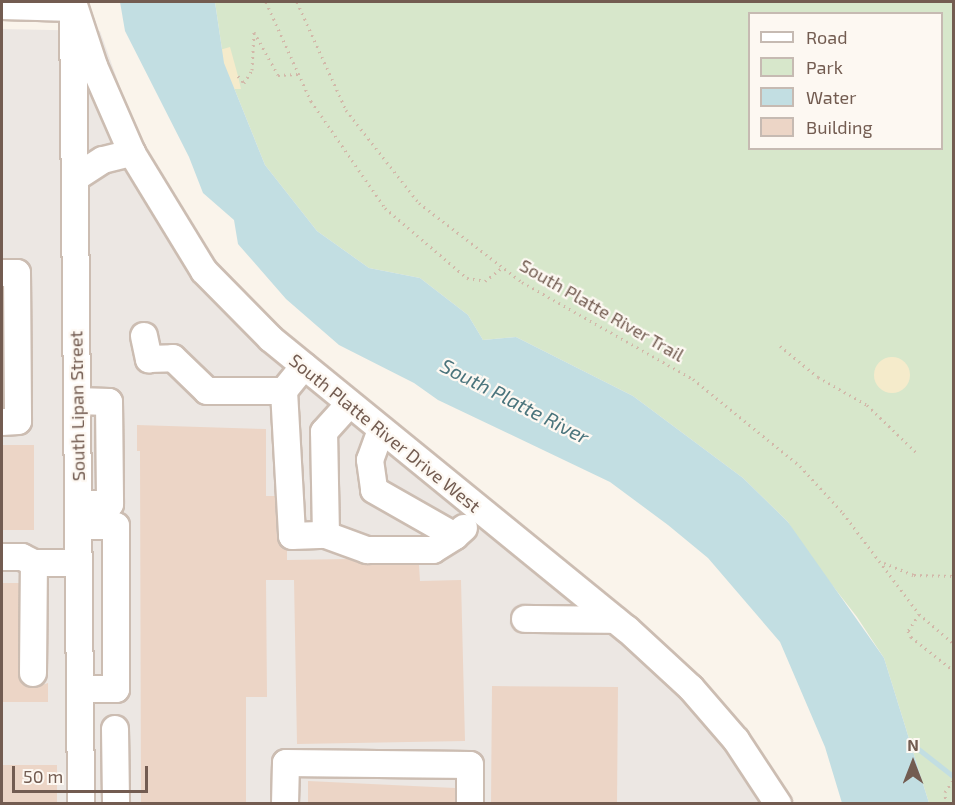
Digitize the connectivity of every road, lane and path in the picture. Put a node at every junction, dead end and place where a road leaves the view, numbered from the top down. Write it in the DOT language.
graph roads {
  1 [pos="266,2"];
  2 [pos="297,2"];
  3 [pos="73,5"];
  4 [pos="2,6"];
  5 [pos="298,74"];
  6 [pos="238,76"];
  7 [pos="132,153"];
  8 [pos="75,178"];
  9 [pos="503,267"];
  10 [pos="2,273"];
  11 [pos="144,336"];
  12 [pos="780,346"];
  13 [pos="304,366"];
  14 [pos="284,390"];
  15 [pos="349,404"];
  16 [pos="2,422"];
  17 [pos="381,430"];
  18 [pos="918,454"];
  19 [pos="480,511"];
  20 [pos="78,515"];
  21 [pos="326,535"];
  22 [pos="455,536"];
  23 [pos="2,557"];
  24 [pos="882,562"];
  25 [pos="34,563"];
  26 [pos="78,563"];
  27 [pos="954,576"];
  28 [pos="919,614"];
  29 [pos="525,619"];
  30 [pos="615,620"];
  31 [pos="954,644"];
  32 [pos="954,671"];
  33 [pos="33,673"];
  34 [pos="80,689"];
  35 [pos="115,729"];
  36 [pos="954,779"];
  37 [pos="81,802"];
  38 [pos="116,802"];
  39 [pos="285,804"];
  40 [pos="471,804"];
  41 [pos="777,804"];
  42 [pos="946,804"];
  1 -- 5 [label="path"];
  2 -- 9 [label="path, South Platte River Trail"];
  3 -- 4 [label="street"];
  3 -- 7 [label="street, South Platte River Drive West"];
  3 -- 8 [label="street, South Lipan Street"];
  5 -- 6 [label="path"];
  5 -- 9 [label="path"];
  7 -- 8 [label="street"];
  7 -- 13 [label="street, South Platte River Drive West"];
  8 -- 20 [label="street, South Lipan Street"];
  9 -- 24 [label="path, South Platte River Trail"];
  10 -- 16 [label="street"];
  11 -- 14 [label="street"];
  12 -- 18 [label="path"];
  13 -- 14 [label="street"];
  13 -- 15 [label="street, South Platte River Drive West"];
  14 -- 21 [label="street"];
  15 -- 17 [label="street, South Platte River Drive West"];
  15 -- 21 [label="street"];
  17 -- 19 [label="street, South Platte River Drive West"];
  17 -- 22 [label="street"];
  19 -- 22 [label="street"];
  19 -- 30 [label="street, South Platte River Drive West"];
  20 -- 26 [label="street, South Lipan Street"];
  20 -- 34 [label="street"];
  21 -- 22 [label="street"];
  23 -- 25 [label="street"];
  24 -- 27 [label="path"];
  24 -- 28 [label="path, South Platte River Trail"];
  25 -- 26 [label="street"];
  25 -- 33 [label="street"];
  26 -- 34 [label="street, South Lipan Street"];
  28 -- 31 [label="path, South Platte River Trail"];
  28 -- 32 [label="path"];
  29 -- 30 [label="street"];
  30 -- 41 [label="street, South Platte River Drive West"];
  34 -- 37 [label="street, South Lipan Street"];
  35 -- 38 [label="street"];
  36 -- 42 [label="path"];
  37 -- 38 [label="street"];
  39 -- 40 [label="street"];
}
